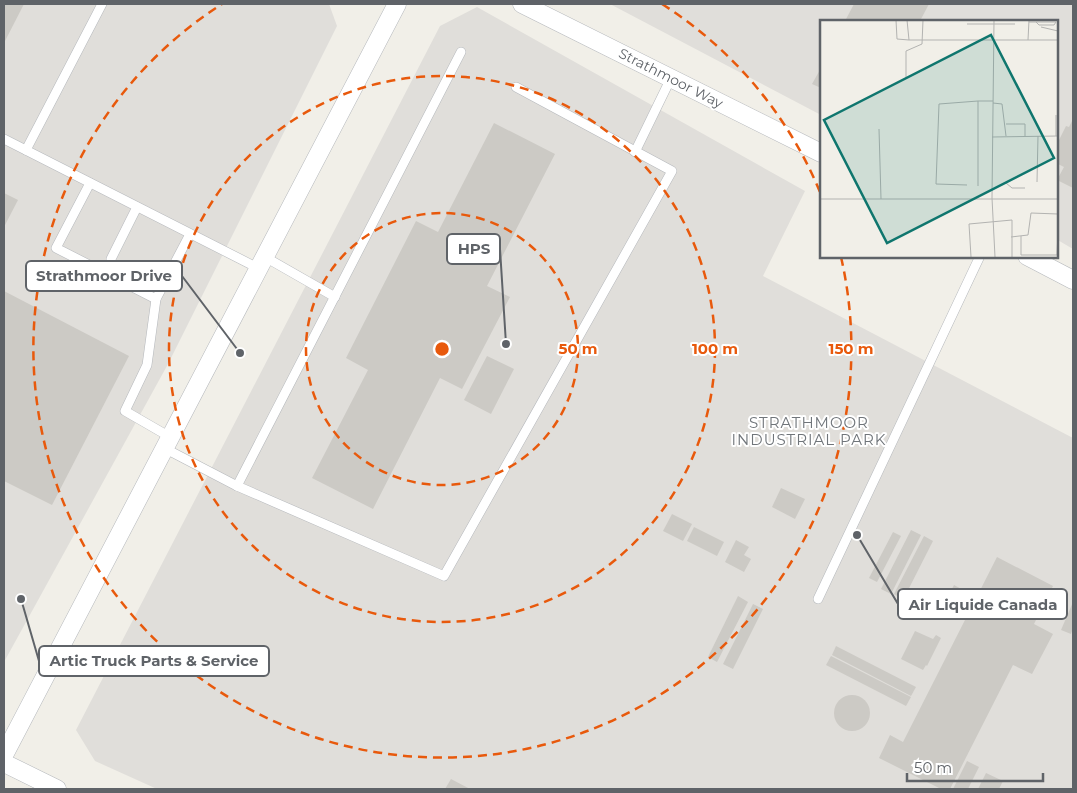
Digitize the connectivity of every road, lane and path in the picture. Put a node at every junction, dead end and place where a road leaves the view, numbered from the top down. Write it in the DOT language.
graph roads {
  1 [pos="102,4"];
  2 [pos="397,4"];
  3 [pos="522,4"];
  4 [pos="461,52"];
  5 [pos="671,78"];
  6 [pos="516,87"];
  7 [pos="4,139"];
  8 [pos="26,150"];
  9 [pos="635,152"];
  10 [pos="820,152"];
  11 [pos="90,183"];
  12 [pos="137,207"];
  13 [pos="190,234"];
  14 [pos="979,258"];
  15 [pos="1031,258"];
  16 [pos="111,259"];
  17 [pos="262,263"];
  18 [pos="1073,280"];
  19 [pos="335,296"];
  20 [pos="156,299"];
  21 [pos="167,443"];
  22 [pos="237,486"];
  23 [pos="818,599"];
  24 [pos="4,755"];
  25 [pos="4,763"];
  26 [pos="57,789"];
  1 -- 8 [label="lane"];
  2 -- 17 [label="street"];
  3 -- 5 [label="street, Strathmoor Way"];
  4 -- 19 [label="lane"];
  5 -- 9 [label="lane"];
  5 -- 10 [label="street, Strathmoor Way"];
  6 -- 9 [label="lane"];
  7 -- 8 [label="lane"];
  8 -- 11 [label="lane"];
  9 -- 22 [label="lane"];
  11 -- 12 [label="lane"];
  11 -- 20 [label="lane"];
  12 -- 13 [label="lane"];
  12 -- 16 [label="lane"];
  13 -- 17 [label="lane"];
  13 -- 20 [label="lane"];
  14 -- 23 [label="lane"];
  15 -- 18 [label="street"];
  17 -- 19 [label="lane"];
  17 -- 21 [label="street"];
  19 -- 22 [label="lane"];
  20 -- 21 [label="lane"];
  21 -- 22 [label="lane"];
  21 -- 24 [label="street"];
  25 -- 26 [label="street"];
}
